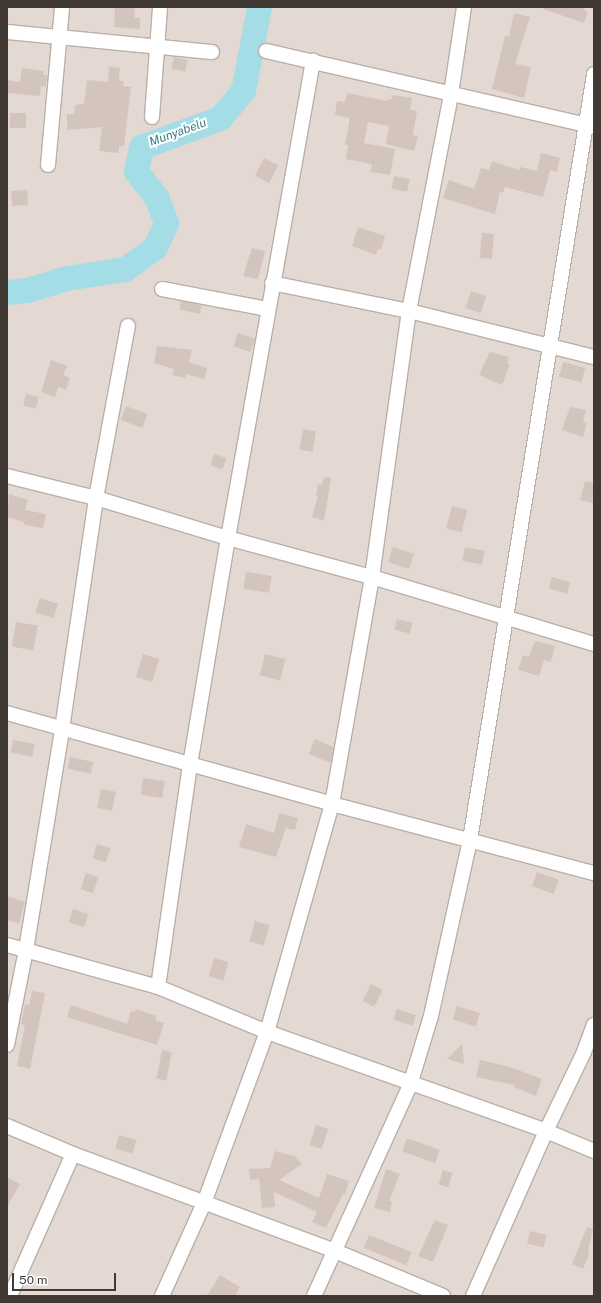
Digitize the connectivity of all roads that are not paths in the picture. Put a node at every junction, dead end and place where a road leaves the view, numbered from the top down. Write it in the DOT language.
graph roads {
  1 [pos="62,7"];
  2 [pos="160,7"];
  3 [pos="464,7"];
  4 [pos="7,32"];
  5 [pos="59,38"];
  6 [pos="157,48"];
  7 [pos="266,51"];
  8 [pos="212,52"];
  9 [pos="313,61"];
  10 [pos="594,74"];
  11 [pos="450,94"];
  12 [pos="152,117"];
  13 [pos="589,126"];
  14 [pos="48,165"];
  15 [pos="272,283"];
  16 [pos="162,289"];
  17 [pos="268,309"];
  18 [pos="409,311"];
  19 [pos="128,326"];
  20 [pos="550,348"];
  21 [pos="594,357"];
  22 [pos="7,476"];
  23 [pos="96,498"];
  24 [pos="228,538"];
  25 [pos="372,577"];
  26 [pos="505,618"];
  27 [pos="594,644"];
  28 [pos="7,713"];
  29 [pos="62,729"];
  30 [pos="190,765"];
  31 [pos="332,804"];
  32 [pos="470,840"];
  33 [pos="594,874"];
  34 [pos="7,945"];
  35 [pos="26,950"];
  36 [pos="158,987"];
  37 [pos="594,1025"];
  38 [pos="267,1032"];
  39 [pos="7,1045"];
  40 [pos="410,1084"];
  41 [pos="7,1126"];
  42 [pos="546,1131"];
  43 [pos="594,1152"];
  44 [pos="73,1154"];
  45 [pos="204,1203"];
  46 [pos="335,1251"];
  47 [pos="10,1296"];
  48 [pos="162,1296"];
  49 [pos="314,1296"];
  50 [pos="443,1296"];
  51 [pos="473,1296"];
  1 -- 5 [label="street"];
  2 -- 6 [label="street"];
  3 -- 11 [label="street"];
  4 -- 5 [label="street"];
  5 -- 6 [label="street"];
  5 -- 14 [label="street"];
  6 -- 8 [label="street"];
  6 -- 12 [label="street"];
  7 -- 9 [label="street"];
  9 -- 11 [label="street"];
  9 -- 15 [label="street"];
  10 -- 13 [label="street"];
  11 -- 13 [label="street"];
  11 -- 18 [label="street"];
  13 -- 20 [label="street"];
  15 -- 17 [label="street"];
  15 -- 18 [label="street"];
  16 -- 17 [label="street"];
  17 -- 24 [label="street"];
  18 -- 20 [label="street"];
  18 -- 25 [label="street"];
  19 -- 23 [label="street"];
  20 -- 21 [label="street"];
  20 -- 26 [label="street"];
  22 -- 23 [label="street"];
  23 -- 24 [label="street"];
  23 -- 29 [label="street"];
  24 -- 25 [label="street"];
  24 -- 30 [label="street"];
  25 -- 26 [label="street"];
  25 -- 31 [label="street"];
  26 -- 27 [label="street"];
  26 -- 32 [label="street"];
  28 -- 29 [label="street"];
  29 -- 30 [label="street"];
  29 -- 35 [label="street"];
  30 -- 31 [label="street"];
  30 -- 36 [label="street"];
  31 -- 32 [label="street"];
  31 -- 38 [label="street"];
  32 -- 33 [label="street"];
  32 -- 40 [label="street"];
  34 -- 35 [label="street"];
  35 -- 36 [label="street"];
  35 -- 39 [label="street"];
  36 -- 38 [label="street"];
  37 -- 42 [label="street"];
  38 -- 40 [label="street"];
  38 -- 45 [label="street"];
  40 -- 42 [label="street"];
  40 -- 46 [label="street"];
  41 -- 44 [label="street"];
  42 -- 43 [label="street"];
  42 -- 51 [label="street"];
  44 -- 45 [label="street"];
  44 -- 47 [label="street"];
  45 -- 46 [label="street"];
  45 -- 48 [label="street"];
  46 -- 49 [label="street"];
  46 -- 50 [label="street"];
}
